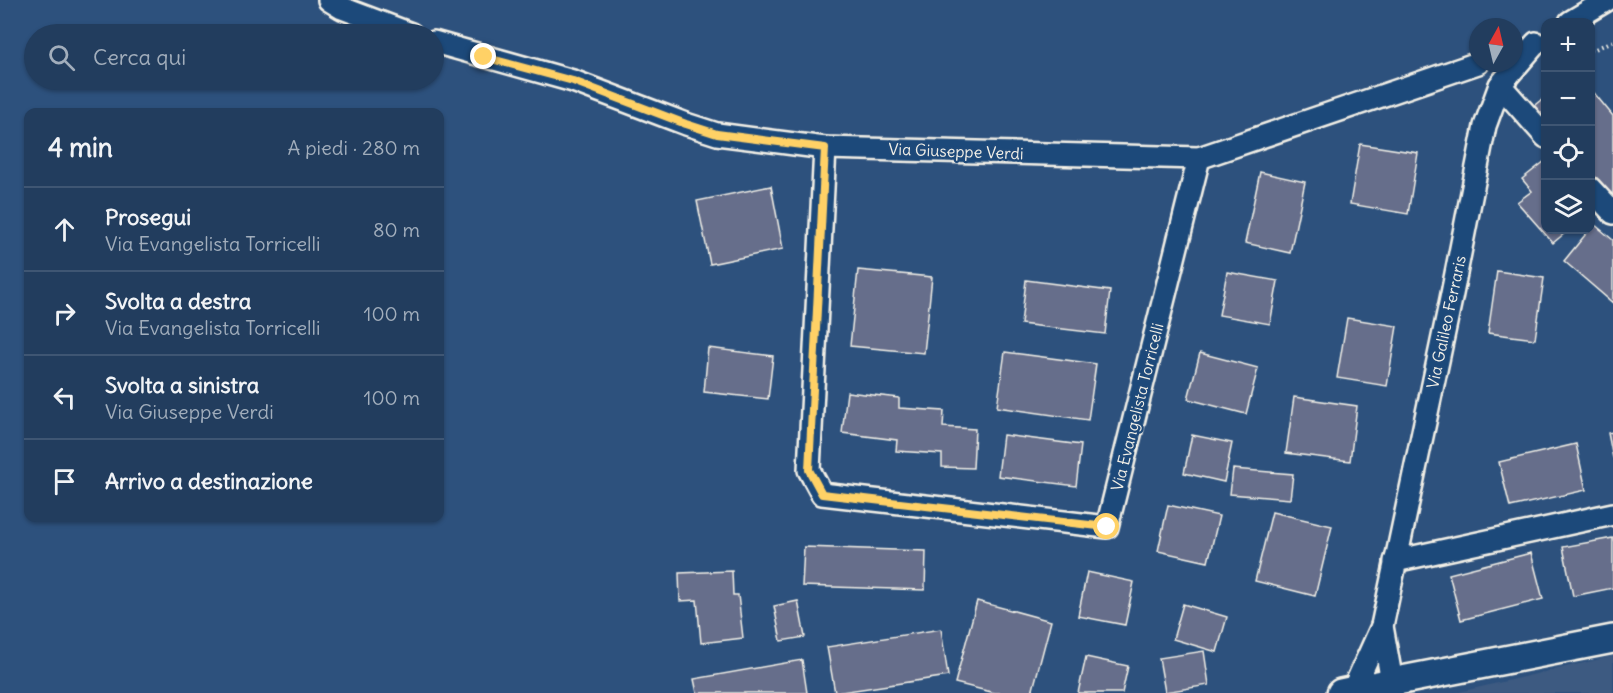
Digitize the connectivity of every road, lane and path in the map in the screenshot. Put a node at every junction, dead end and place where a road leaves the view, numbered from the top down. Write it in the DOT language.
graph roads {
  1 [pos="328,0"];
  2 [pos="1607,0"];
  3 [pos="1577,18"];
  4 [pos="384,24"];
  5 [pos="1541,40"];
  6 [pos="1613,41"];
  7 [pos="444,45"];
  8 [pos="1523,47"];
  9 [pos="1595,49"];
  10 [pos="1469,66"];
  11 [pos="1500,85"];
  12 [pos="1541,132"];
  13 [pos="825,148"];
  14 [pos="1199,158"];
  15 [pos="1595,193"];
  16 [pos="1613,213"];
  17 [pos="1613,514"];
  18 [pos="1395,561"];
  19 [pos="1382,626"];
  20 [pos="1613,639"];
  21 [pos="1392,682"];
  22 [pos="1347,692"];
  1 -- 4 [label="street"];
  2 -- 3 [label="street"];
  5 -- 8 [label="street"];
  5 -- 11 [label="street, Via Galileo Ferraris"];
  6 -- 9 [label="path"];
  7 -- 13 [label="street, Via Giuseppe Verdi"];
  10 -- 14 [label="street, Via Giuseppe Verdi"];
  11 -- 12 [label="street"];
  11 -- 18 [label="street, Via Galileo Ferraris"];
  13 -- 14 [label="street, Via Giuseppe Verdi"];
  13 -- 14 [label="street, Via Evangelista Torricelli"];
  15 -- 16 [label="street"];
  17 -- 18 [label="street"];
  18 -- 19 [label="street, Via Galileo Ferraris"];
  19 -- 21 [label="street, Via Galileo Ferraris"];
  19 -- 22 [label="street"];
  20 -- 21 [label="street"];
  21 -- 22 [label="street"];
}
